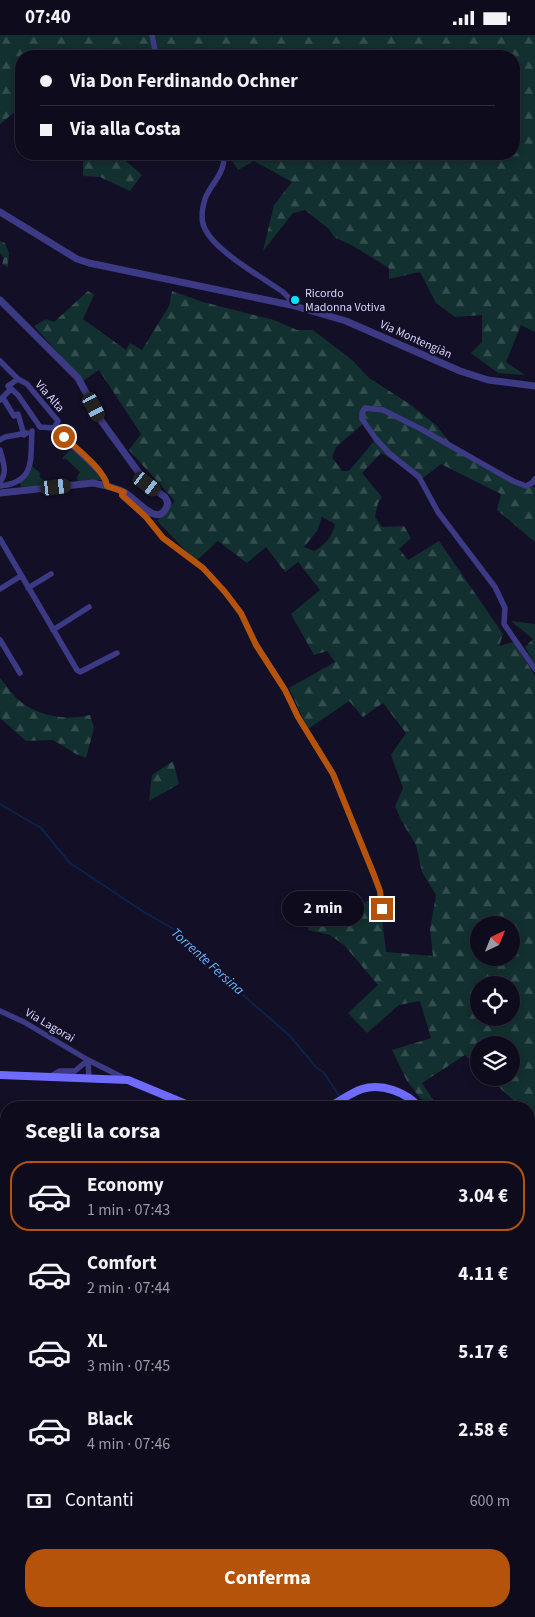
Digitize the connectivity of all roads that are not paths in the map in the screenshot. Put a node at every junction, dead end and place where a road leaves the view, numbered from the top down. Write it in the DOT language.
graph roads {
  1 [pos="152,35"];
  2 [pos="155,50"];
  3 [pos="224,160"];
  4 [pos="0,212"];
  5 [pos="0,300"];
  6 [pos="291,305"];
  7 [pos="0,361"];
  8 [pos="18,379"];
  9 [pos="0,386"];
  10 [pos="535,386"];
  11 [pos="10,387"];
  12 [pos="2,399"];
  13 [pos="40,427"];
  14 [pos="54,428"];
  15 [pos="32,431"];
  16 [pos="24,435"];
  17 [pos="0,440"];
  18 [pos="0,451"];
  19 [pos="535,479"];
  20 [pos="0,484"];
  21 [pos="107,486"];
  22 [pos="124,492"];
  23 [pos="0,493"];
  24 [pos="0,539"];
  25 [pos="51,574"];
  26 [pos="21,576"];
  27 [pos="28,588"];
  28 [pos="0,589"];
  29 [pos="88,607"];
  30 [pos="53,630"];
  31 [pos="0,640"];
  32 [pos="118,653"];
  33 [pos="535,669"];
  34 [pos="20,673"];
  35 [pos="382,909"];
  36 [pos="0,1011"];
  37 [pos="88,1060"];
  38 [pos="0,1075"];
  39 [pos="51,1076"];
  40 [pos="89,1078"];
  41 [pos="128,1080"];
  42 [pos="179,1101"];
  43 [pos="339,1101"];
  44 [pos="412,1101"];
  1 -- 2 [label="street"];
  3 -- 6 [label="street"];
  4 -- 6 [label="street, Via Montengiàn"];
  5 -- 22 [label="street"];
  6 -- 10 [label="street, Via Montengiàn"];
  7 -- 8 [label="street, Via Alta"];
  8 -- 11 [label="street, Via Alta"];
  8 -- 14 [label="street, Via Alta"];
  9 -- 11 [label="street"];
  11 -- 12 [label="street, Via Alta"];
  11 -- 13 [label="street"];
  12 -- 16 [label="street"];
  13 -- 14 [label="street"];
  13 -- 15 [label="street"];
  14 -- 21 [label="street"];
  15 -- 16 [label="street"];
  15 -- 20 [label="street"];
  16 -- 17 [label="street"];
  18 -- 20 [label="street"];
  19 -- 33 [label="street"];
  21 -- 22 [label="street"];
  21 -- 23 [label="street"];
  22 -- 35 [label="street"];
  24 -- 26 [label="street"];
  25 -- 27 [label="street"];
  26 -- 27 [label="street"];
  26 -- 28 [label="street"];
  27 -- 30 [label="street"];
  29 -- 30 [label="street"];
  30 -- 32 [label="street"];
  31 -- 34 [label="street"];
  36 -- 37 [label="street, Via Lagorai"];
  37 -- 39 [label="street, Via Lagorai"];
  37 -- 40 [label="street"];
  37 -- 41 [label="street, Via Lagorai"];
  38 -- 39 [label="main road, Via Lagorai"];
  39 -- 40 [label="main road, Via Lagorai"];
  40 -- 41 [label="main road, Via Lagorai"];
  41 -- 42 [label="main road, Via Lagorai"];
  43 -- 44 [label="main road"];
}
